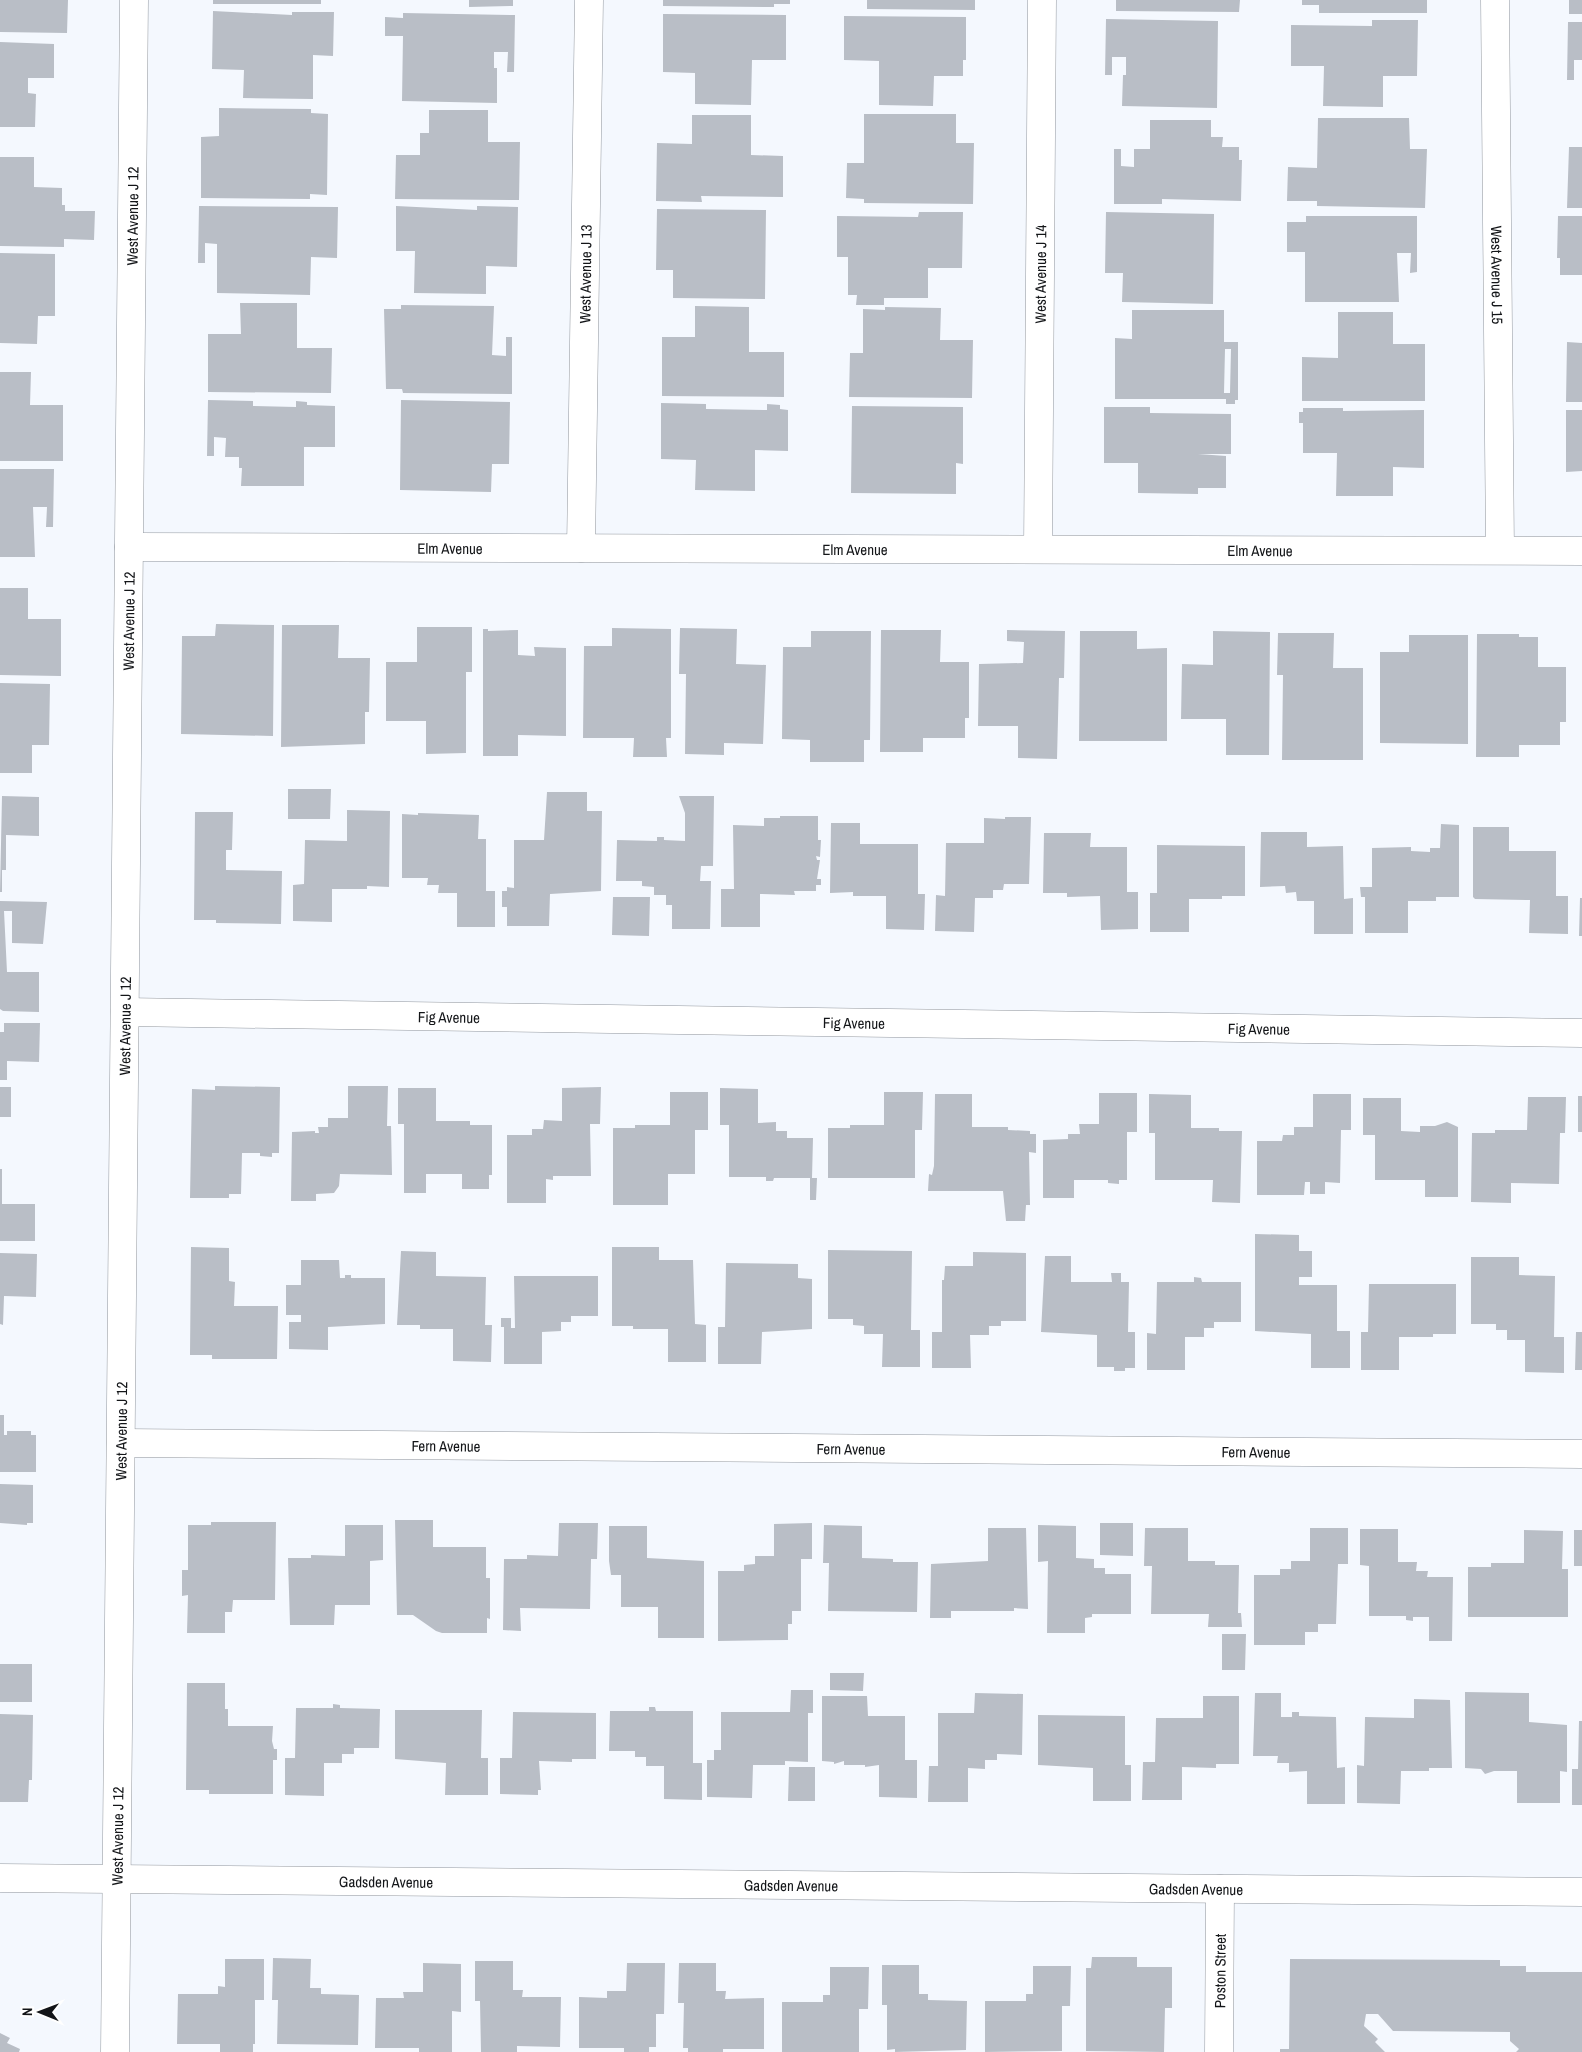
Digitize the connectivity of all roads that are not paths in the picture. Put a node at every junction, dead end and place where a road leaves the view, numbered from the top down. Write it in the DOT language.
graph roads {
  1 [pos="134,0"];
  2 [pos="589,0"];
  3 [pos="1042,0"];
  4 [pos="1495,0"];
  5 [pos="129,547"];
  6 [pos="581,548"];
  7 [pos="1038,549"];
  8 [pos="1500,550"];
  9 [pos="1582,551"];
  10 [pos="125,1012"];
  11 [pos="1582,1033"];
  12 [pos="121,1443"];
  13 [pos="1582,1454"];
  14 [pos="0,1878"];
  15 [pos="117,1880"];
  16 [pos="1220,1889"];
  17 [pos="1582,1892"];
  18 [pos="115,2052"];
  19 [pos="1219,2052"];
  1 -- 5 [label="street, West Avenue J 12"];
  2 -- 6 [label="street, West Avenue J 13"];
  3 -- 7 [label="street, West Avenue J 14"];
  4 -- 8 [label="street, West Avenue J 15"];
  5 -- 6 [label="street, Elm Avenue"];
  5 -- 10 [label="street, West Avenue J 12"];
  6 -- 7 [label="street, Elm Avenue"];
  7 -- 8 [label="street, Elm Avenue"];
  8 -- 9 [label="street, Elm Avenue"];
  10 -- 11 [label="street, Fig Avenue"];
  10 -- 12 [label="street, West Avenue J 12"];
  12 -- 13 [label="street, Fern Avenue"];
  12 -- 15 [label="street, West Avenue J 12"];
  14 -- 15 [label="street, Gadsden Avenue"];
  15 -- 16 [label="street, Gadsden Avenue"];
  15 -- 18 [label="street, West Avenue J 12"];
  16 -- 17 [label="street, Gadsden Avenue"];
  16 -- 19 [label="street, Poston Street"];
}
